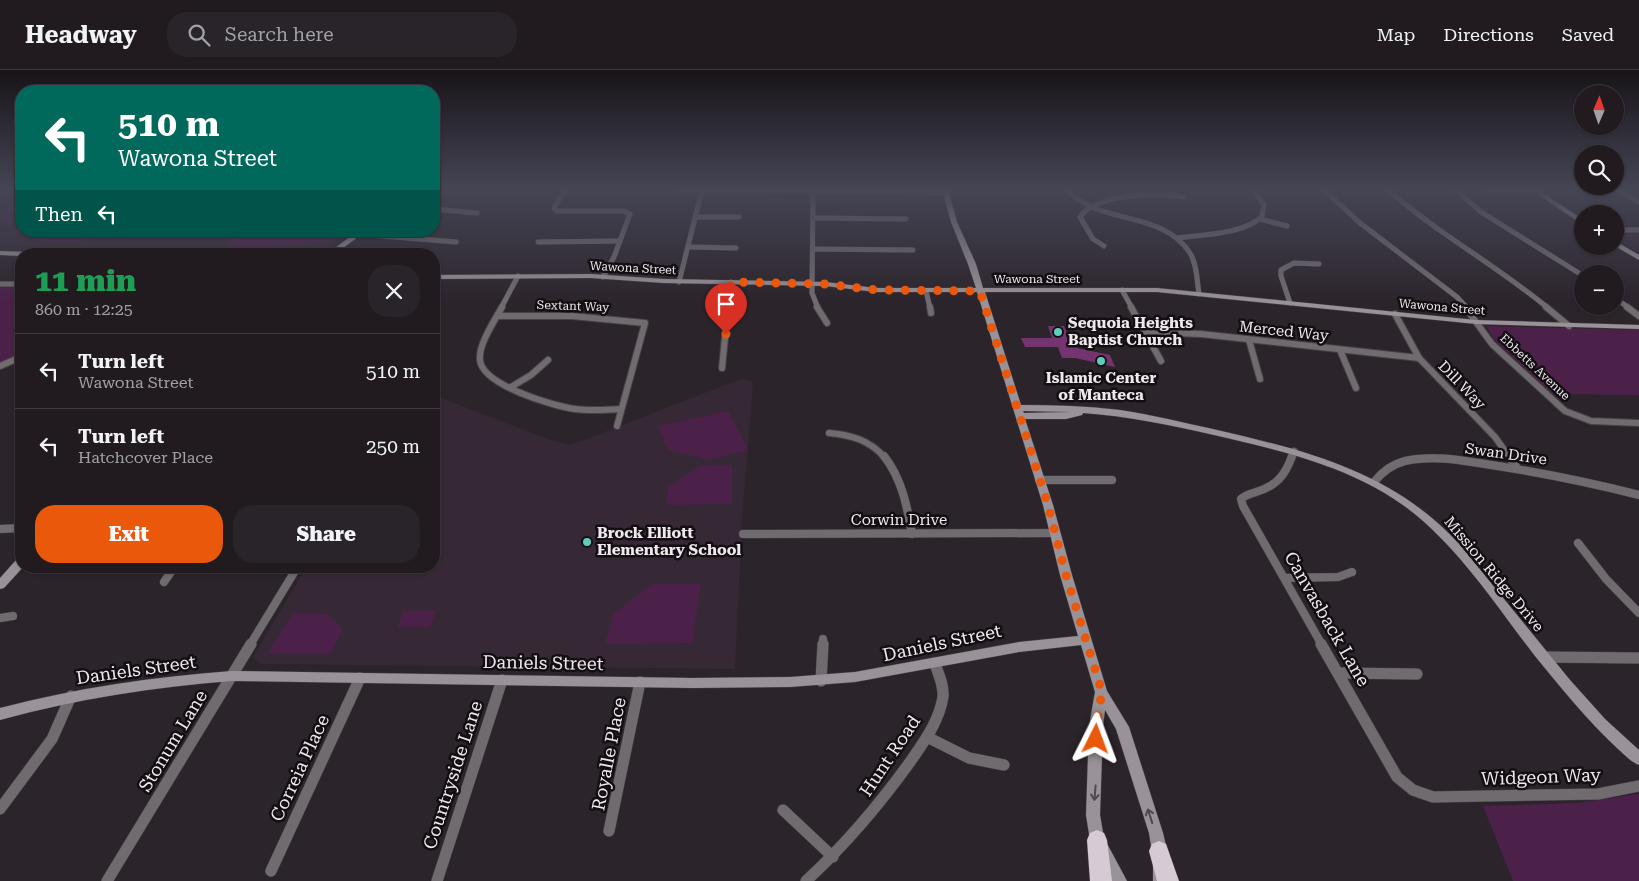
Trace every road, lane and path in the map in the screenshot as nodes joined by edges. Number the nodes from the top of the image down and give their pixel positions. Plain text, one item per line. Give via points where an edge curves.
1 (625, 227) edge
2 (694, 227) edge
3 (813, 227) edge
4 (956, 227) edge
5 (1086, 227) edge
6 (1154, 227) edge
7 (1243, 227) edge
8 (1365, 227) edge
9 (1435, 227) edge
10 (1504, 227) edge
11 (1624, 230) edge
12 (1639, 230) edge
13 (354, 237) edge
14 (403, 237) edge
15 (1177, 238) junction
16 (620, 241) junction
17 (456, 242) dead end
18 (538, 242) dead end
19 (1104, 246) dead end
20 (689, 247) junction
21 (339, 248) edge
22 (736, 248) dead end
23 (1624, 248) edge
24 (813, 249) junction
25 (913, 250) dead end
26 (0, 253) edge
27 (15, 253) edge
28 (1639, 258) edge
29 (1319, 264) dead end
30 (1574, 271) edge
31 (518, 276) junction
32 (440, 277) edge
33 (603, 277) junction
34 (679, 282) junction
35 (731, 282) junction
36 (0, 284) edge
37 (15, 284) edge
38 (811, 284) junction
39 (1122, 290) junction
40 (926, 291) junction
41 (980, 291) junction
42 (1199, 294) junction
43 (1290, 303) junction
44 (1624, 305) edge
45 (931, 313) dead end
46 (1395, 314) junction
47 (498, 316) junction
48 (1639, 316) edge
49 (1476, 322) junction
50 (827, 323) dead end
51 (1569, 326) junction
52 (1639, 327) edge
53 (1146, 332) junction
54 (1249, 340) junction
55 (1340, 350) junction
56 (1419, 358) junction
57 (15, 360) edge
58 (548, 360) dead end
59 (1161, 361) dead end
60 (0, 366) edge
61 (722, 368) dead end
62 (1260, 379) dead end
63 (511, 387) junction
64 (1356, 388) dead end
65 (621, 410) junction
66 (1019, 412) junction
67 (1639, 423) edge
68 (617, 426) dead end
69 (829, 434) dead end
70 (1294, 451) junction
71 (1517, 468) junction
72 (1039, 480) junction
73 (1112, 480) dead end
74 (1374, 482) junction
75 (1639, 495) edge
76 (15, 528) edge
77 (0, 529) edge
78 (1056, 533) junction
79 (743, 534) dead end
80 (912, 534) junction
81 (1578, 543) dead end
82 (15, 569) edge
83 (1352, 572) dead end
84 (170, 573) edge
85 (294, 573) edge
86 (1285, 578) junction
87 (164, 582) dead end
88 (0, 585) edge
89 (1639, 613) edge
90 (13, 616) dead end
91 (0, 618) edge
92 (823, 639) dead end
93 (1085, 640) junction
94 (1543, 657) junction
95 (1639, 658) edge
96 (934, 664) junction
97 (1339, 673) junction
98 (1417, 674) dead end
99 (232, 676) junction
100 (360, 678) junction
101 (502, 680) junction
102 (821, 680) junction
103 (640, 682) junction
104 (1102, 692) junction
105 (71, 696) junction
106 (0, 714) edge
107 (927, 737) junction
108 (1639, 759) edge
109 (1004, 765) dead end
110 (1639, 786) edge
111 (1443, 797) joint
112 (0, 809) edge
113 (783, 810) dead end
114 (609, 832) dead end
115 (1097, 840) junction
116 (1160, 851) junction
117 (833, 857) junction
118 (271, 871) dead end
119 (107, 881) edge
120 (437, 881) edge
121 (806, 881) edge
122 (1101, 881) edge
123 (1119, 881) edge
124 (1162, 881) edge
125 (1168, 881) edge

1 - 16 street
2 - 20 street
3 - 24 street
4 - 41 street
5 - 19 street via 1093,239
6 - 15 street
7 - 15 street
8 - 49 street, Ebbetts Avenue via 1457,297
9 - 51 street via 1515,281
10 - 30 street
11 - 12 street
13 - 21 street
14 - 17 street
15 - 42 street via 1190,254
16 - 18 street
16 - 33 street
20 - 22 street
20 - 34 street
23 - 28 street
24 - 25 street
24 - 38 street
26 - 27 street
29 - 43 street via 1298,262 1281,270
31 - 32 street, Wawona Street
31 - 33 street, Wawona Street
31 - 47 street
33 - 34 street, Wawona Street
34 - 35 street, Wawona Street
35 - 38 street, Wawona Street
35 - 61 street
36 - 37 street
38 - 40 street, Wawona Street
38 - 50 street via 816,306
39 - 41 street, Wawona Street
39 - 42 street, Wawona Street
39 - 53 street
40 - 41 street, Wawona Street
40 - 45 street
41 - 66 street
42 - 43 street, Wawona Street
43 - 46 street, Wawona Street
44 - 48 street
46 - 49 street, Wawona Street
46 - 56 street, Dill Way
47 - 63 street via 480,350 480,363 495,380
47 - 65 street, Sextant Way via 572,316 645,324
49 - 51 street, Wawona Street
49 - 67 street, Ebbetts Avenue via 1492,344 1565,411 1579,419
51 - 52 street, Wawona Street
53 - 54 street, Merced Way
53 - 59 street
54 - 55 street, Merced Way
54 - 62 street
55 - 56 street, Merced Way
55 - 64 street
56 - 71 street, Dill Way via 1495,437
57 - 60 street
58 - 63 street
63 - 65 street via 560,407
65 - 68 street
66 - 70 street, Mission Ridge Drive via 1066,416 1088,411 1118,413
66 - 72 street
69 - 80 street via 850,434 888,460 902,486
70 - 74 street, Mission Ridge Drive
70 - 86 street, Canvasback Lane via 1288,471 1277,485 1241,498
71 - 74 street, Swan Drive via 1423,459 1395,465
71 - 75 street, Swan Drive
72 - 73 street
72 - 78 street
74 - 94 street, Mission Ridge Drive via 1441,531
76 - 77 street
78 - 80 street, Corwin Drive
78 - 93 street
79 - 80 street, Corwin Drive
81 - 89 street via 1606,579
82 - 88 street
83 - 86 street via 1338,577
84 - 87 street
85 - 99 street, Stonum Lane
86 - 97 street, Canvasback Lane
90 - 91 street
92 - 102 street
93 - 96 street, Daniels Street via 1028,644
93 - 104 street
94 - 95 street
94 - 108 street, Mission Ridge Drive via 1576,697
96 - 102 street, Daniels Street via 864,677
96 - 107 street, Hunt Road via 941,678 943,695 940,710
97 - 98 street
97 - 111 street, Canvasback Lane via 1397,777 1418,794
99 - 100 street, Daniels Street
99 - 105 street, Daniels Street via 143,684
99 - 119 street, Stonum Lane
100 - 101 street, Daniels Street
100 - 118 street, Correia Place
101 - 103 street, Daniels Street
101 - 120 street, Countryside Lane
102 - 103 street, Daniels Street via 777,683
103 - 114 street, Royalle Place
104 -> 115 street via 1096,726 1093,815
116 -> 104 street via 1122,728
105 - 106 street, Daniels Street
105 - 112 street via 52,739
107 - 109 street via 969,758
107 - 117 street, Hunt Road via 870,815
110 - 111 street, Widgeon Way via 1598,794
113 - 117 street
115 - 122 highway
115 - 123 street
116 - 124 street
116 - 125 highway
117 - 121 street, Hunt Road

